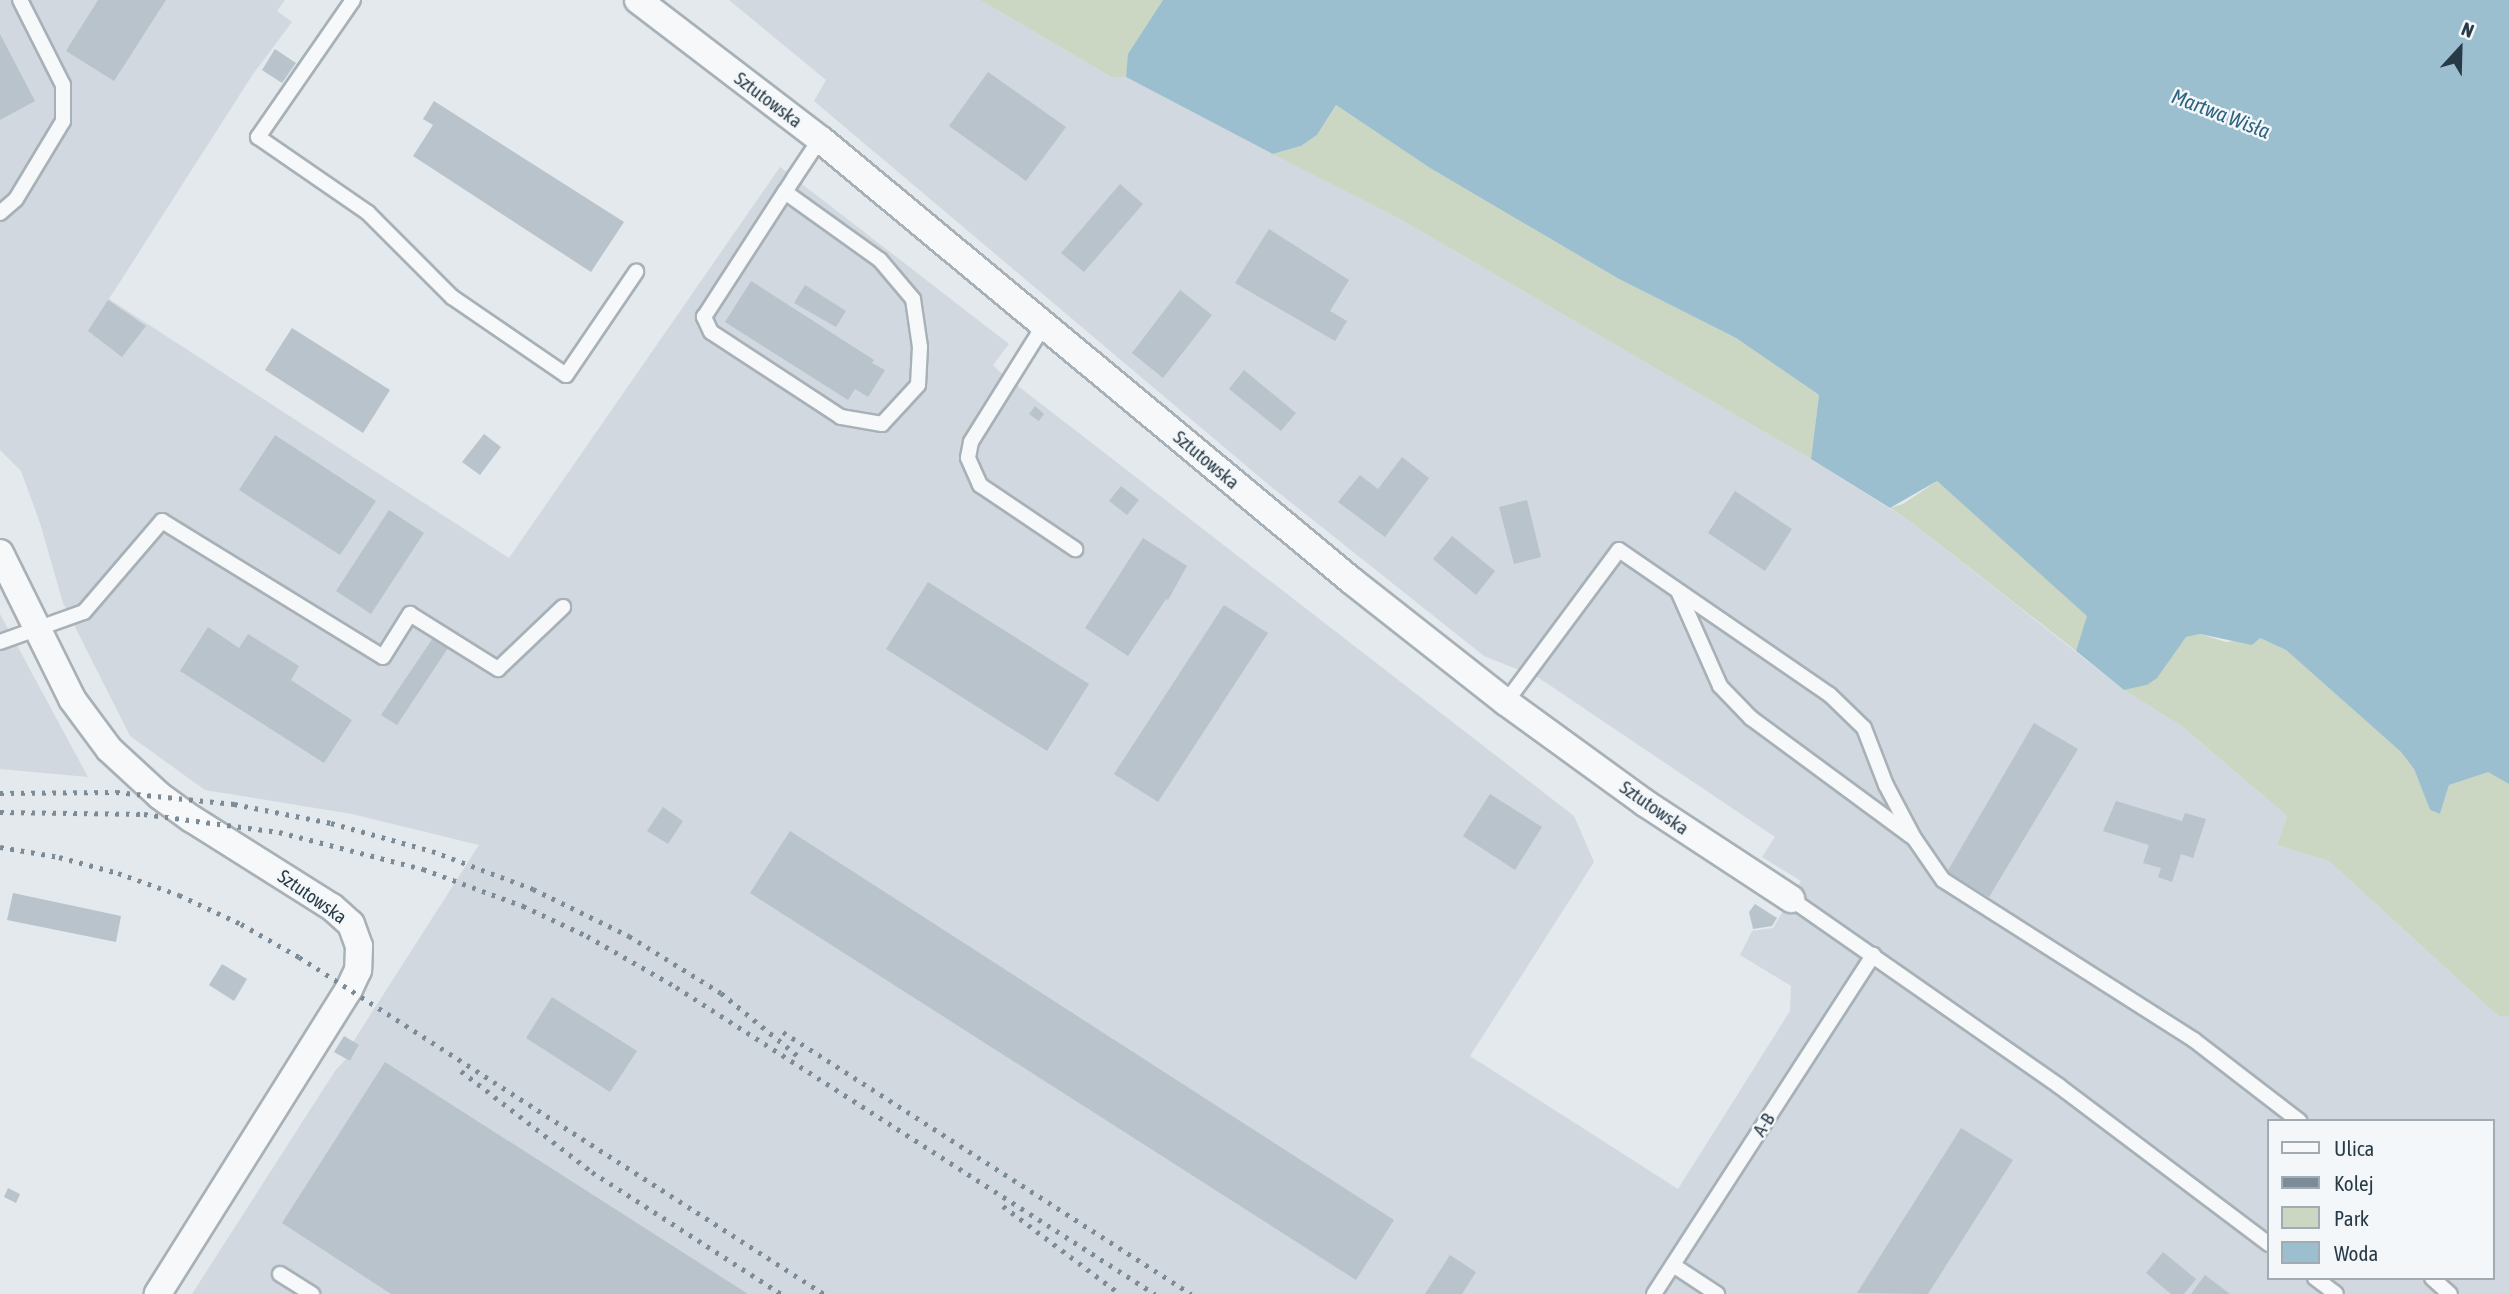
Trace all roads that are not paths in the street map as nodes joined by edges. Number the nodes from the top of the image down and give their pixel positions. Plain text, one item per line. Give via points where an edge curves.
1 (20, 0) edge
2 (353, 0) edge
3 (638, 0) edge
4 (820, 139) junction
5 (785, 192) junction
6 (0, 213) edge
7 (636, 272) dead end
8 (1044, 325) junction
9 (1075, 549) dead end
10 (0, 553) edge
11 (1678, 590) junction
12 (563, 607) dead end
13 (40, 629) junction
14 (0, 642) edge
15 (1506, 702) junction
16 (1914, 838) junction
17 (1791, 899) joint
18 (1873, 955) junction
19 (2296, 1119) edge
20 (2268, 1243) edge
21 (1673, 1265) junction
22 (280, 1274) dead end
23 (2318, 1280) edge
24 (2434, 1280) edge
25 (158, 1294) edge
26 (312, 1294) edge
27 (1654, 1294) edge
28 (1717, 1294) edge
29 (2336, 1294) edge
30 (2451, 1294) edge

1 - 6 lane via 63,85 63,121 16,199
2 - 7 lane via 258,137 368,213 452,297 566,374
3 - 4 street, Sztutowska
4 - 5 lane
4 - 8 street, Sztutowska
5 - 5 lane via 880,260 913,299 920,347 918,385 882,424 841,417 710,332 704,317
8 - 9 lane via 971,442 968,458 980,485
8 - 15 street, Sztutowska via 1352,581
10 - 13 street, Sztutowska
11 - 15 lane via 1619,550
11 - 16 lane via 1720,686 1751,718
11 - 16 lane via 1830,695 1864,728 1886,785
12 - 13 lane via 498,669 410,614 383,657 162,521 84,612
13 - 14 lane
13 - 25 street, Sztutowska via 72,699 109,749 192,819 332,907 351,924 359,946 358,970 349,989
15 - 17 street, Sztutowska via 1644,803
16 - 19 lane via 1943,880 2194,1040
17 - 18 lane
18 - 20 lane via 2059,1086
18 - 21 lane, A-B
21 - 27 lane, A-B
21 - 28 lane
22 - 26 lane
23 - 29 lane
24 - 30 lane

